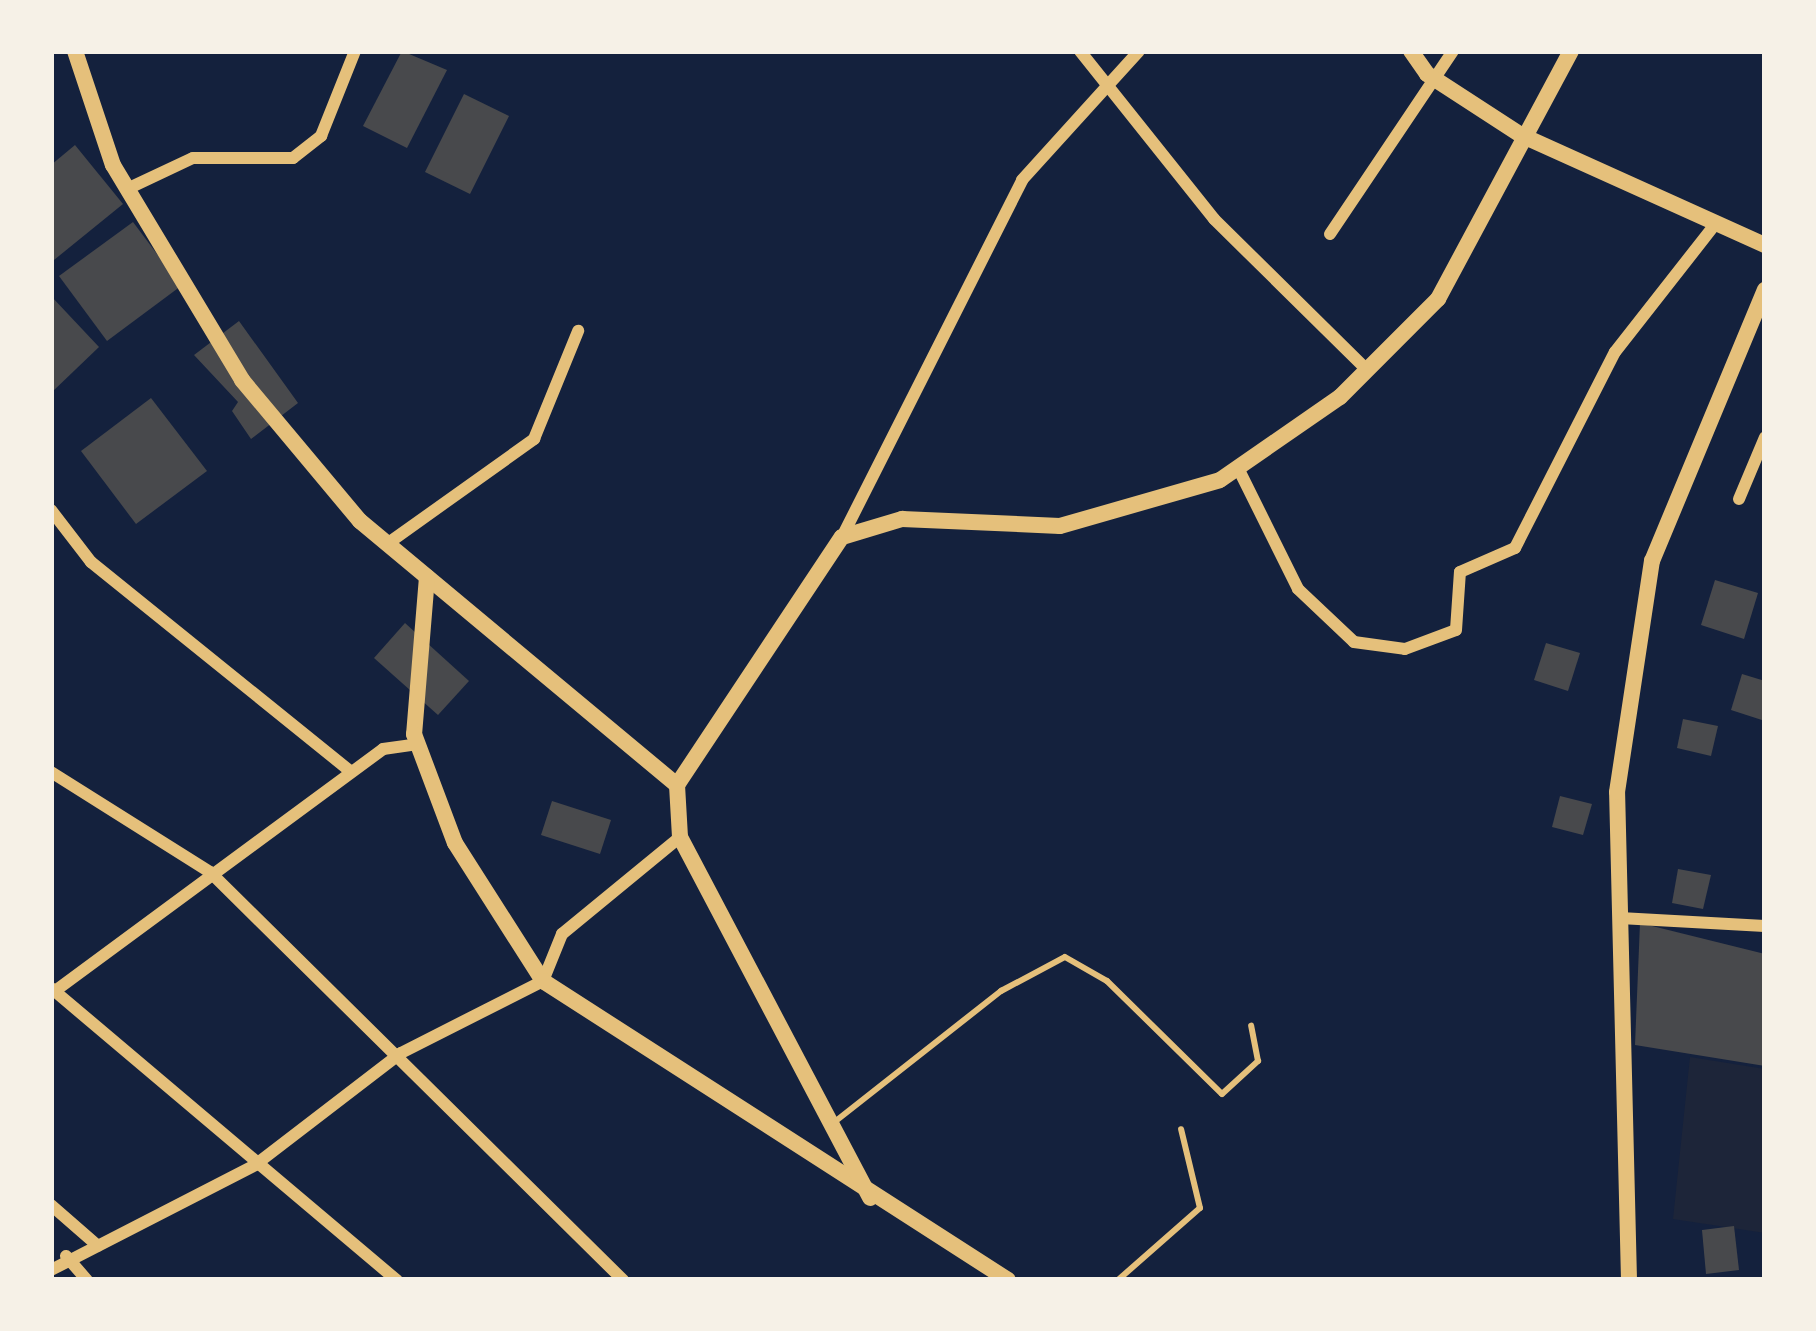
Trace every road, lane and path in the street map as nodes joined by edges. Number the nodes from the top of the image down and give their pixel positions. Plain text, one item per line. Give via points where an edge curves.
1 (76, 51) edge
2 (355, 51) edge
3 (1080, 51) edge
4 (1139, 51) edge
5 (1411, 51) edge
6 (1454, 51) edge
7 (1571, 51) edge
8 (1435, 80) junction
9 (1106, 84) junction
10 (1521, 135) junction
11 (127, 189) junction
12 (1713, 227) junction
13 (1330, 234) dead end
14 (1765, 245) edge
15 (1765, 290) edge
16 (578, 331) dead end
17 (1367, 370) junction
18 (1764, 442) edge
19 (1238, 467) junction
20 (1738, 500) dead end
21 (51, 510) edge
22 (842, 537) junction
23 (388, 544) junction
24 (427, 577) junction
25 (418, 744) junction
26 (51, 772) edge
27 (351, 772) junction
28 (677, 785) junction
29 (680, 837) junction
30 (210, 872) junction
31 (1620, 918) junction
32 (1765, 926) edge
33 (543, 981) junction
34 (53, 990) edge
35 (1251, 1026) dead end
36 (401, 1053) junction
37 (837, 1120) junction
38 (1181, 1129) dead end
39 (255, 1165) junction
40 (870, 1198) junction
41 (51, 1205) edge
42 (98, 1246) junction
43 (66, 1256) junction
44 (51, 1270) edge
45 (87, 1280) edge
46 (397, 1280) edge
47 (623, 1280) edge
48 (1008, 1280) edge
49 (1118, 1280) edge
50 (1629, 1280) edge

1 - 11 street
2 - 11 street via 321,136 292,158 193,158
3 - 9 street
4 - 9 street
5 - 8 street
6 - 8 street
7 - 10 street
8 - 10 street
8 - 13 street
9 - 17 street via 1214,219
9 - 22 street via 1022,179
10 - 12 street
10 - 17 street via 1438,299
11 - 23 street via 242,380
12 - 14 street
12 - 19 street via 1616,352 1516,548 1460,572 1456,630 1405,649 1354,642 1298,589
15 - 31 street via 1652,561 1617,792
16 - 23 street via 534,440
17 - 19 street
18 - 20 street
19 - 22 street via 1060,526 902,519
21 - 27 street via 91,562
22 - 28 street
23 - 24 street
24 - 25 street
24 - 28 street
25 - 27 street via 383,749
25 - 33 street via 455,843
26 - 30 street
27 - 30 street
28 - 29 street
29 - 33 street via 562,934
29 - 37 street
30 - 34 street
30 - 36 street
31 - 32 street
31 - 50 street
33 - 36 street
33 - 40 street via 604,1011
34 - 39 street
35 - 37 lane via 1258,1061 1222,1094 1107,981 1064,957 1001,991
36 - 39 street
36 - 47 street
37 - 40 street
38 - 49 lane via 1200,1208
39 - 42 street
39 - 46 street
40 - 48 street
41 - 42 street
42 - 43 street
43 - 44 street
43 - 45 street

